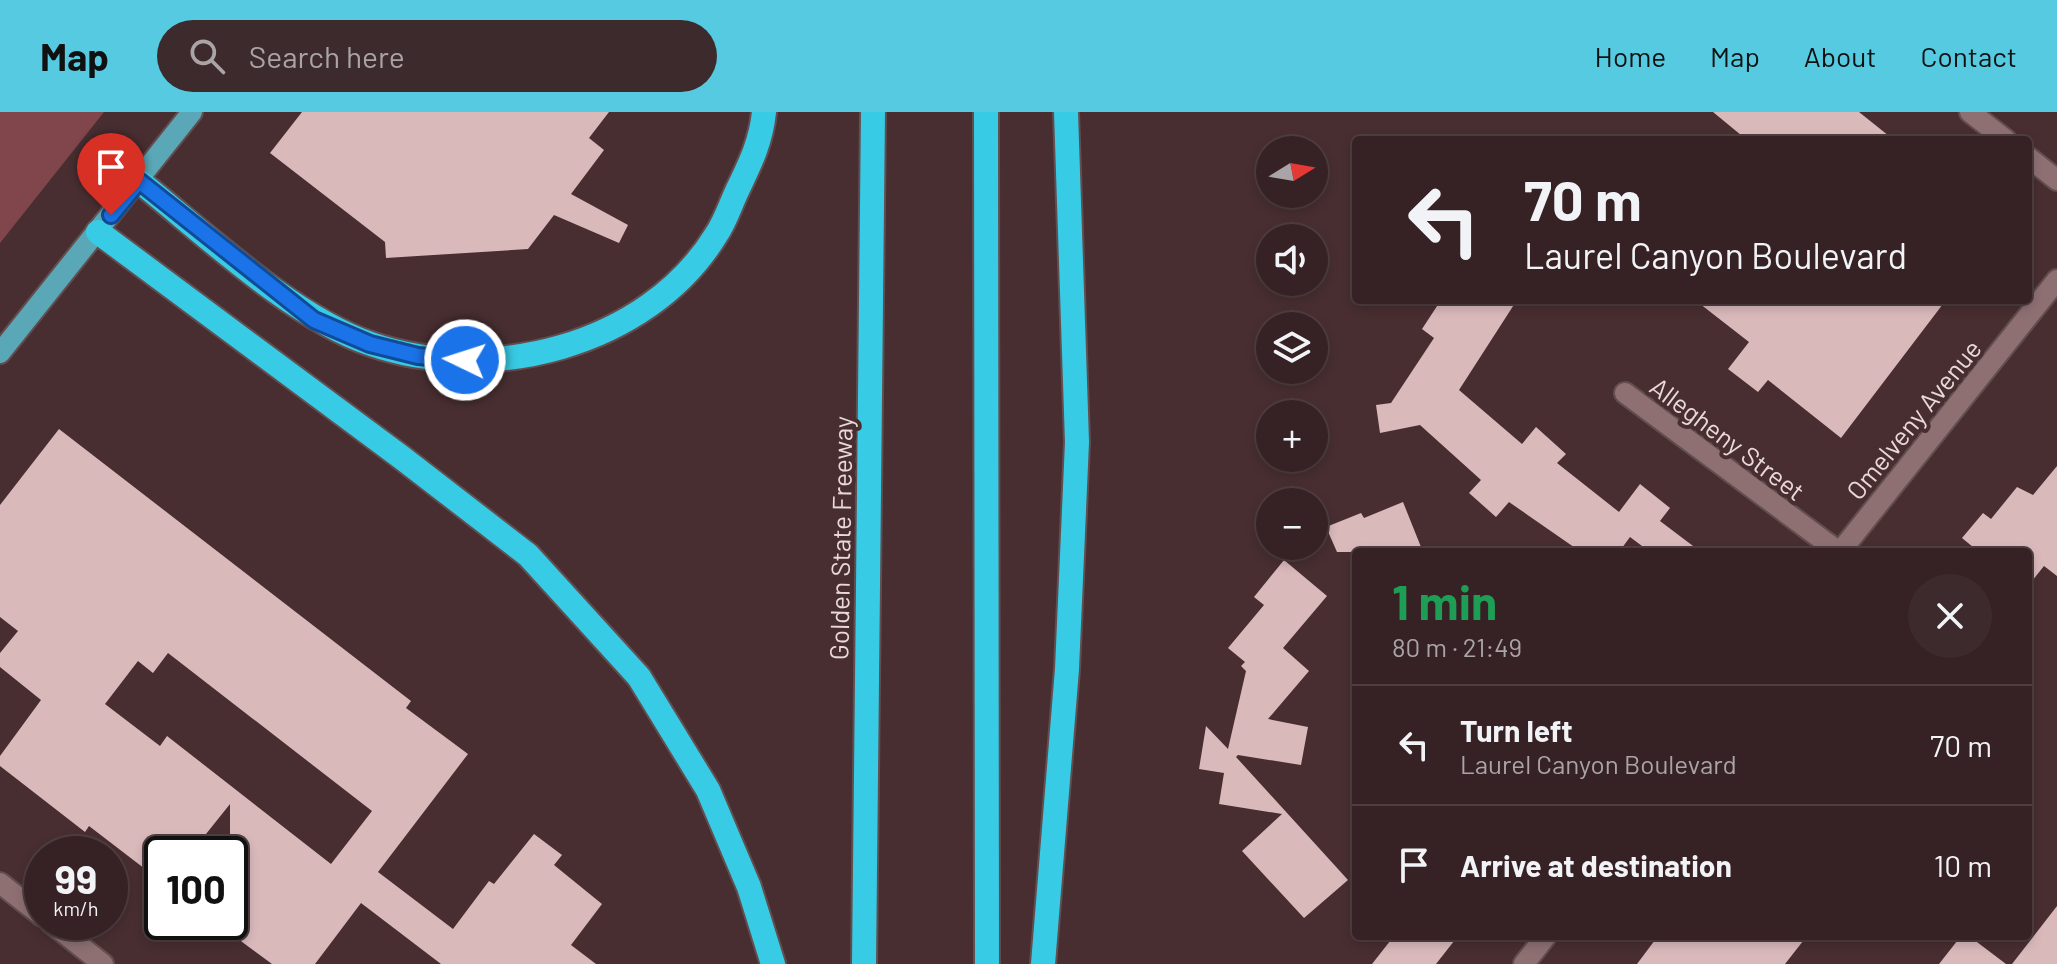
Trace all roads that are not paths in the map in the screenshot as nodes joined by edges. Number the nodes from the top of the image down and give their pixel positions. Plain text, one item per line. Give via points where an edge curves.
1 (192, 112) edge
2 (764, 112) edge
3 (873, 112) edge
4 (986, 112) edge
5 (1066, 112) edge
6 (1970, 112) edge
7 (2001, 136) edge
8 (2032, 160) edge
9 (2057, 180) edge
10 (139, 181) junction
11 (98, 232) junction
12 (2057, 280) edge
13 (0, 353) edge
14 (1625, 393) dead end
15 (1834, 548) edge
16 (1842, 548) edge
17 (0, 883) edge
18 (24, 902) edge
19 (73, 940) edge
20 (1543, 940) edge
21 (103, 964) edge
22 (773, 964) edge
23 (864, 964) edge
24 (987, 964) edge
25 (1043, 964) edge
26 (1524, 964) edge

1 - 10 main road
2 - 10 highway via 761,140 716,236 680,277 607,329 543,352 488,361 418,356 370,344 314,320
3 - 23 highway, Golden State Freeway
4 - 24 highway
5 - 25 highway via 1077,442 1067,669
6 - 7 street
8 - 9 street
10 - 11 main road
11 - 13 main road
11 - 22 highway via 528,555 639,677 708,790 749,887
12 - 16 street, Omelveny Avenue
14 - 15 street, Allegheny Street
17 - 18 street
19 - 21 street
20 - 26 street

